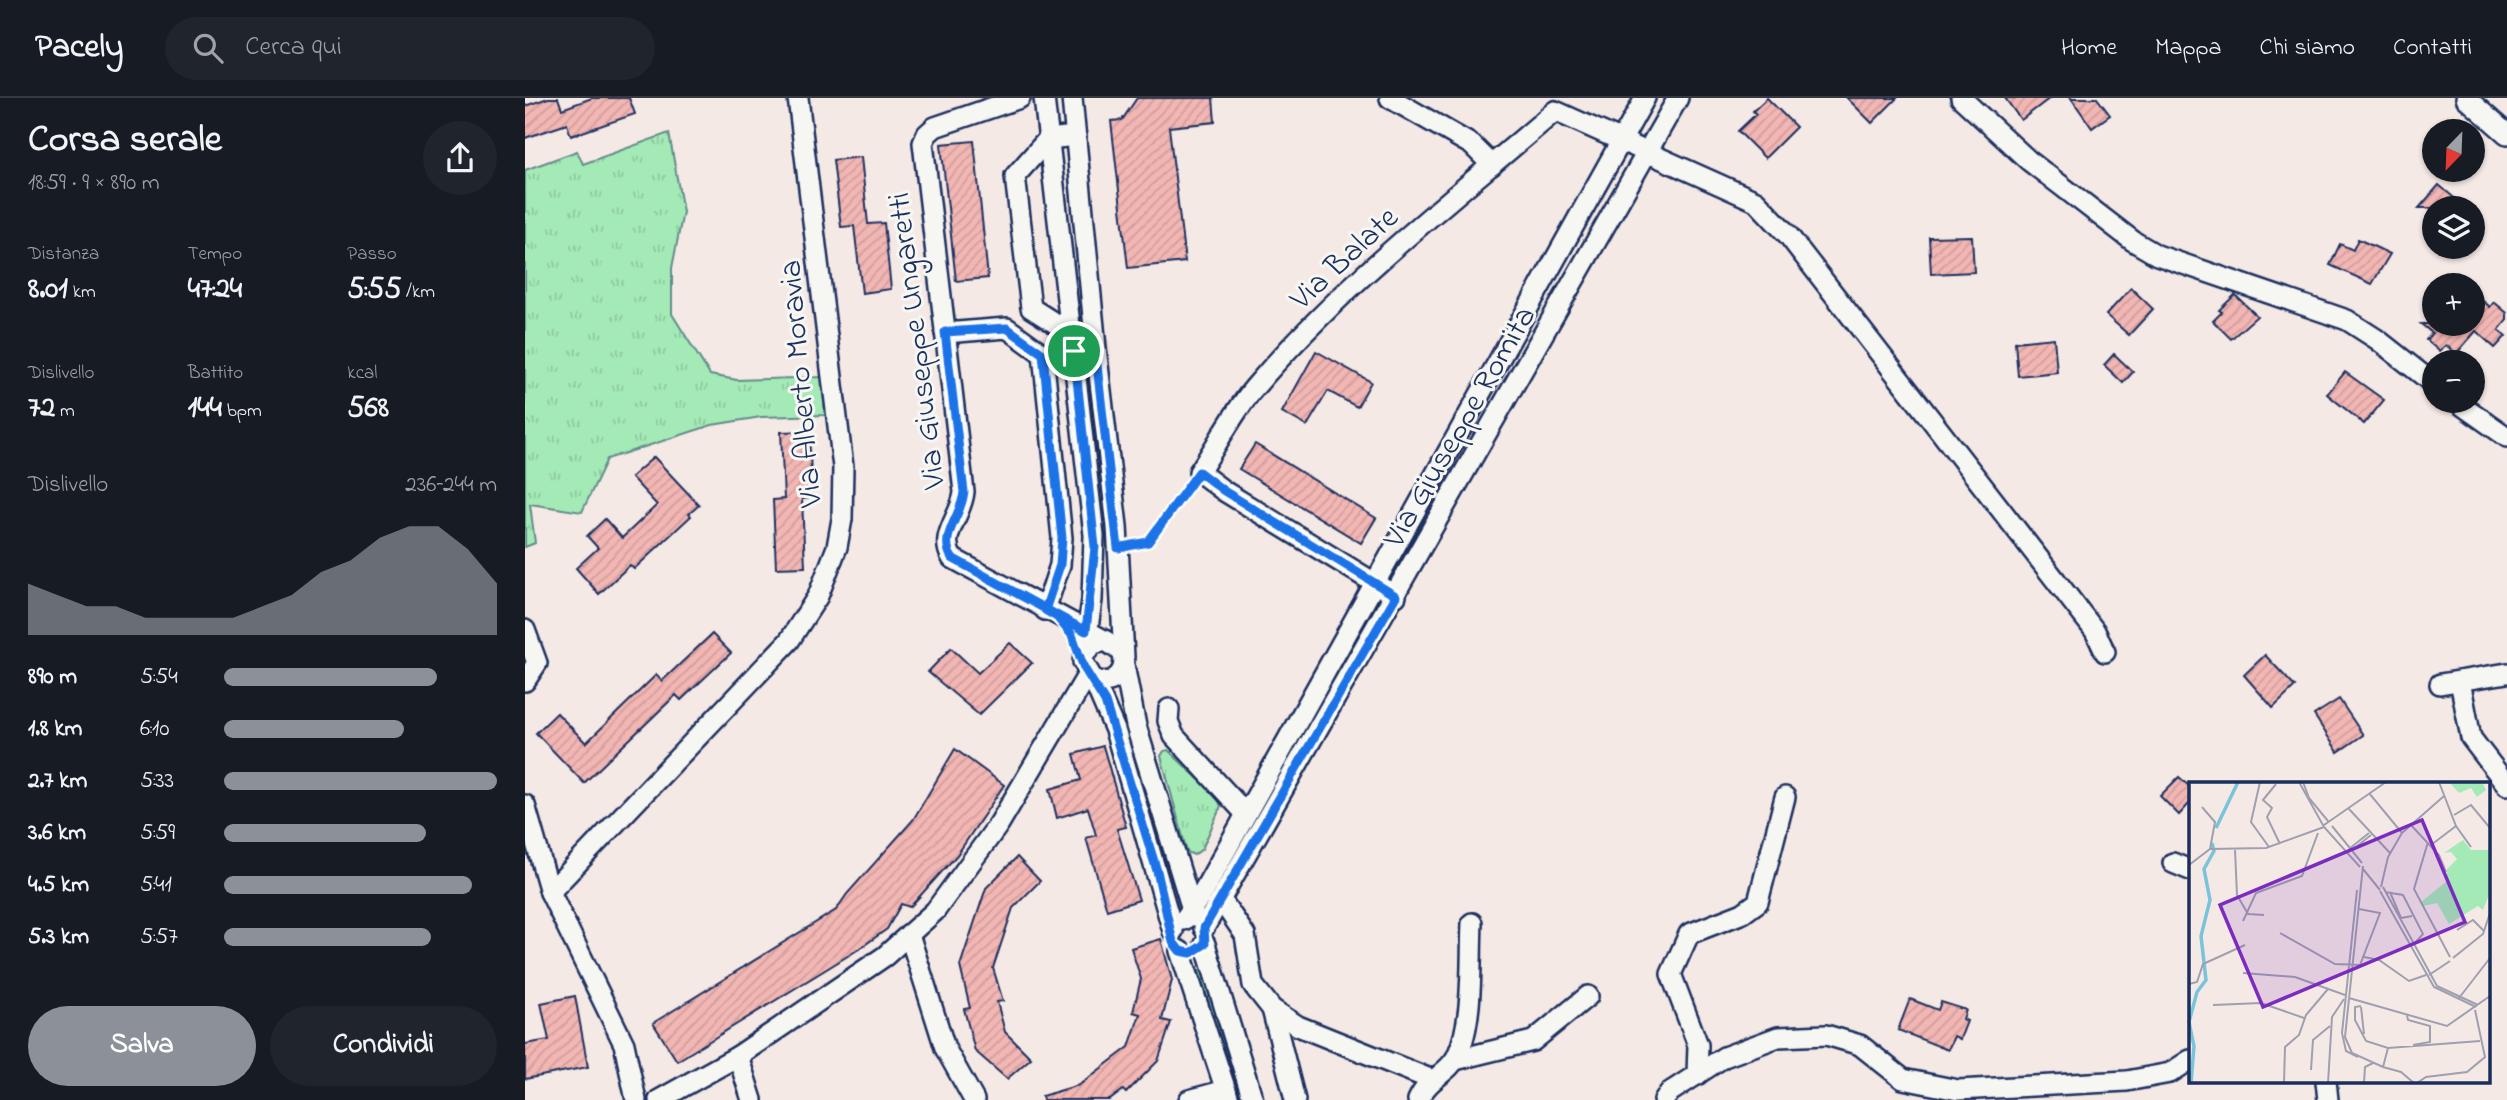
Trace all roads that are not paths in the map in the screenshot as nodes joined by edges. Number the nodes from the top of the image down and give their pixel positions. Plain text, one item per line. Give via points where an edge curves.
1 (798, 98) edge
2 (1020, 98) edge
3 (1044, 98) edge
4 (1072, 98) edge
5 (1390, 98) edge
6 (1645, 98) edge
7 (1678, 98) edge
8 (1961, 98) edge
9 (2466, 98) edge
10 (1562, 105) edge
11 (2507, 134) edge
12 (1076, 136) junction
13 (1048, 139) junction
14 (1622, 140) junction
15 (1648, 152) junction
16 (1492, 165) junction
17 (945, 332) junction
18 (1073, 342) junction
19 (1095, 348) junction
20 (2422, 375) edge
21 (1100, 382) junction
22 (1078, 385) junction
23 (2473, 413) edge
24 (2507, 437) edge
25 (1425, 495) junction
26 (1446, 508) junction
27 (1375, 582) junction
28 (1396, 596) junction
29 (1051, 614) junction
30 (525, 630) edge
31 (1086, 631) junction
32 (1106, 641) junction
33 (2105, 652) dead end
34 (1124, 662) junction
35 (1087, 667) junction
36 (2507, 673) edge
37 (525, 681) edge
38 (2460, 681) junction
39 (2440, 684) dead end
40 (1169, 709) dead end
41 (1269, 772) junction
42 (1287, 783) junction
43 (2507, 785) edge
44 (1785, 797) dead end
45 (525, 805) edge
46 (1246, 814) junction
47 (1229, 844) junction
48 (532, 863) edge
49 (1177, 864) junction
50 (550, 892) junction
51 (1222, 901) junction
52 (1472, 923) dead end
53 (1192, 925) junction
54 (909, 934) junction
55 (1588, 996) dead end
56 (1272, 1009) junction
57 (738, 1056) junction
58 (1455, 1060) junction
59 (2189, 1061) edge
60 (1697, 1074) junction
61 (1430, 1079) junction
62 (2326, 1082) edge
63 (1227, 1095) edge
64 (636, 1100) edge
65 (659, 1100) edge
66 (752, 1100) edge
67 (974, 1100) edge
68 (1189, 1100) edge
69 (1253, 1100) edge
70 (1295, 1100) edge
71 (1418, 1100) edge
72 (1664, 1100) edge
73 (2328, 1100) edge

1 - 50 street, Via Alberto Moravia via 843,467 837,547 818,596 772,663
2 - 17 street, Via Giuseppe Ungaretti via 935,127 923,143
3 - 13 street
4 - 12 street
5 - 16 street via 1472,145
6 - 14 street, Via Giuseppe Romita
7 - 15 street, Via Giuseppe Romita
8 - 20 street via 2028,160 2133,241 2157,255 2347,320
9 - 11 street
10 - 14 street, Via Balate
10 - 16 street, Via Balate
12 - 13 street
12 - 19 street
13 - 18 street
13 - 18 street via 1015,176 1016,190 1031,308
14 - 15 street, Via Balate
14 - 25 street, Via Giuseppe Romita
15 - 26 street, Via Giuseppe Romita
15 - 33 street, Via Balate via 1756,201 1788,235 2095,631
16 - 27 street, Via Balate via 1316,321 1252,390 1199,472
17 - 29 street, Via Giuseppe Ungaretti via 964,492 949,531 947,551
17 - 29 street via 1007,328 1043,354 1062,538
18 - 19 street
18 - 22 street
19 - 21 street
21 - 22 street
21 - 34 street via 1118,548
22 - 31 street via 1095,547
23 - 24 street
25 - 26 street
25 - 27 street, Via Giuseppe Romita
26 - 28 street, Via Giuseppe Romita
27 - 28 street
27 - 41 street, Via Giuseppe Romita
28 - 42 street, Via Giuseppe Romita
29 - 31 street
29 - 35 street via 1072,635
30 - 37 street via 537,663
31 - 32 street
31 - 35 street
32 - 34 street via 1118,646
32 - 35 street via 1093,644
34 - 35 street via 1112,681
34 - 49 street via 1136,726
35 - 53 street
35 - 54 street via 999,824 935,911
36 - 38 street
38 - 39 street
38 - 43 street via 2471,738
40 - 46 street via 1174,736
41 - 42 street
41 - 46 street, Via Giuseppe Romita
42 - 51 street, Via Giuseppe Romita
44 - 60 street via 1758,902 1744,913 1689,934 1671,974 1697,1045
45 - 48 street
46 - 47 street, Via Giuseppe Romita
47 - 49 street via 1198,881 1191,882
47 - 53 street, Via Giuseppe Romita
48 - 50 street
49 - 53 street
50 - 64 street via 624,1044
51 - 53 street, Via Giuseppe Romita
51 - 56 street via 1244,935 1253,985
52 - 58 street via 1465,1037
53 - 63 street via 1191,953 1180,951
53 - 69 street
54 - 57 street
54 - 67 street via 946,1048
55 - 58 street via 1533,1041
56 - 61 street via 1298,1026
56 - 70 street
57 - 65 street
57 - 66 street
58 - 61 street
59 - 60 street via 2169,1073 2126,1081 1958,1090 1903,1079 1860,1045 1826,1035 1778,1037 1724,1057
60 - 72 street
61 - 71 street
62 - 73 street
63 - 68 street

